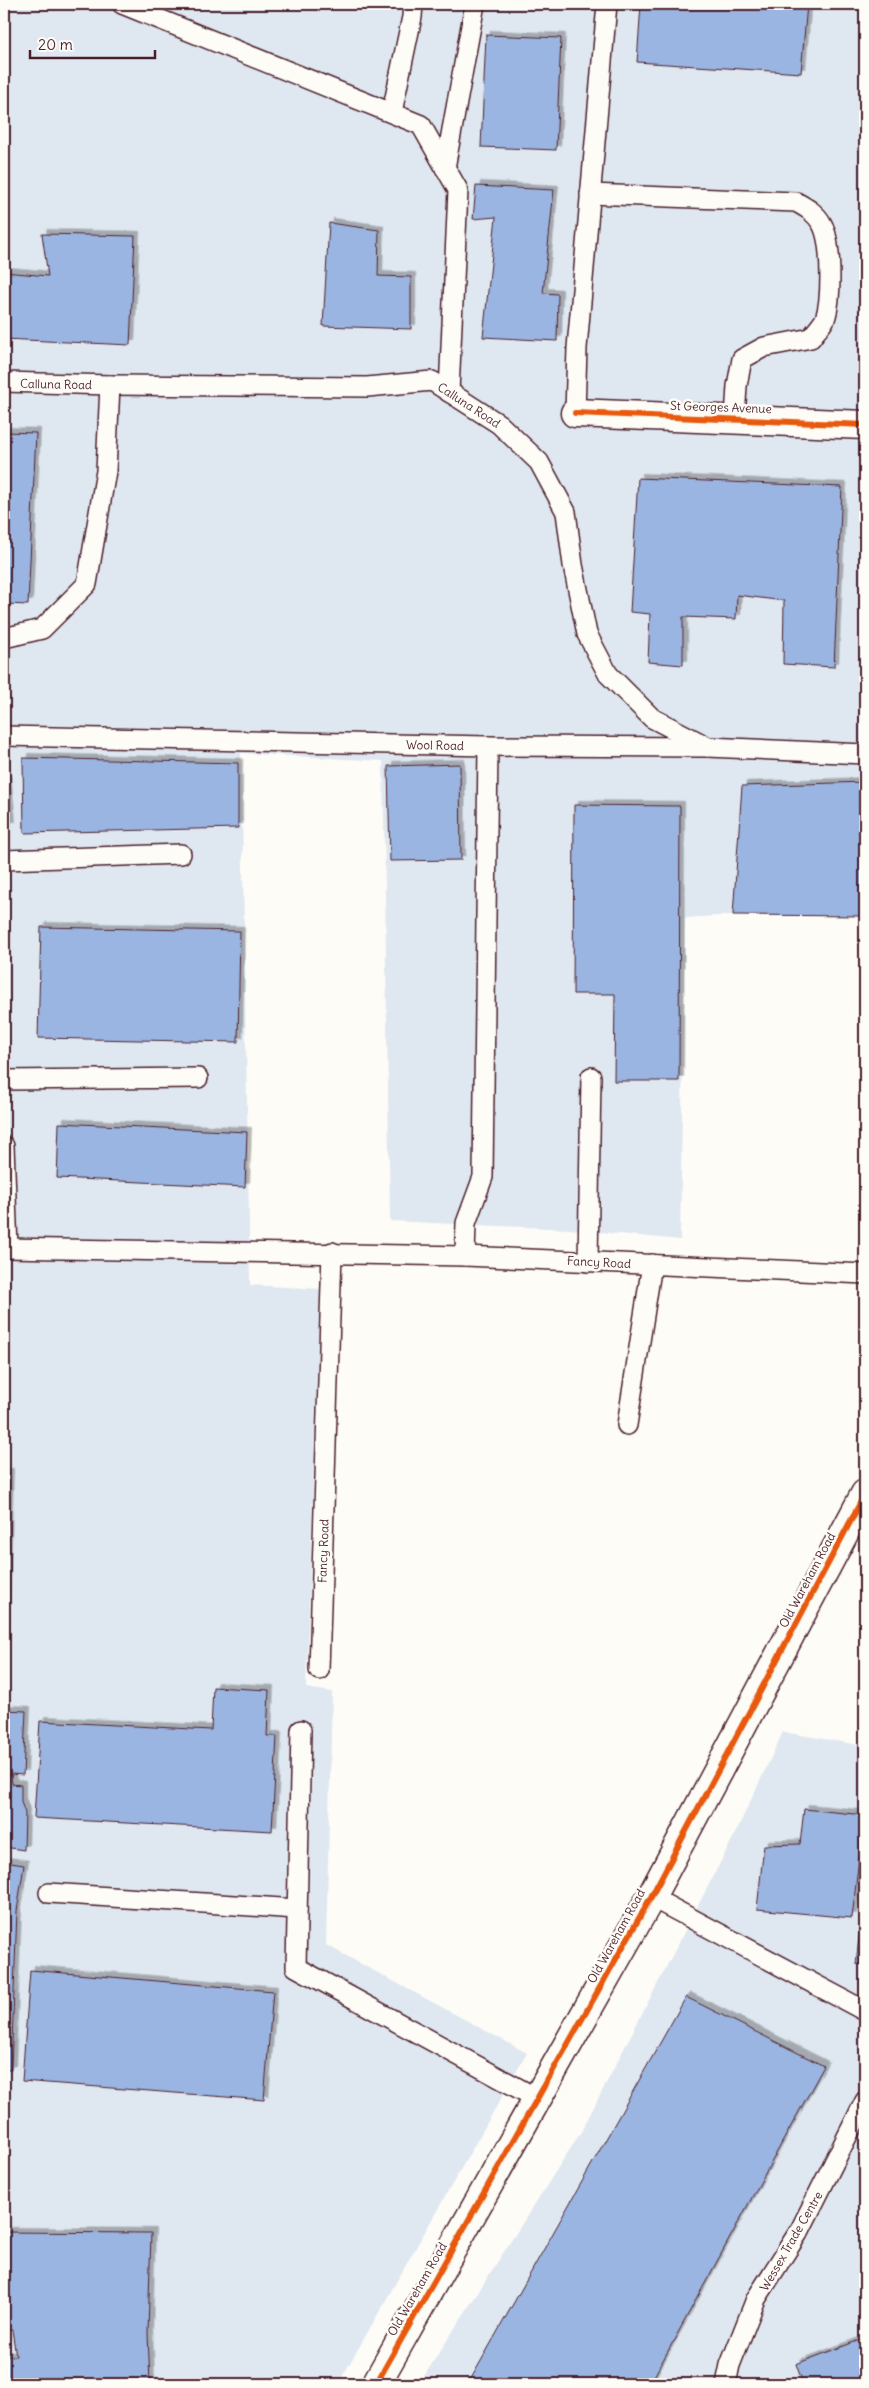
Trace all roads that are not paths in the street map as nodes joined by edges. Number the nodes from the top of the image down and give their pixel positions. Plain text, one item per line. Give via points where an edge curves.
1 (122, 4) edge
2 (413, 4) edge
3 (475, 4) edge
4 (607, 4) edge
5 (392, 112) junction
6 (445, 168) junction
7 (590, 194) junction
8 (4, 382) edge
9 (110, 385) junction
10 (449, 392) junction
11 (575, 413) joint
12 (735, 418) junction
13 (865, 425) edge
14 (4, 638) edge
15 (4, 736) edge
16 (488, 746) junction
17 (708, 747) junction
18 (865, 754) edge
19 (181, 854) dead end
20 (4, 860) edge
21 (591, 1077) dead end
22 (198, 1078) dead end
23 (4, 1080) edge
24 (4, 1146) edge
25 (6, 1248) edge
26 (332, 1252) junction
27 (465, 1256) junction
28 (588, 1262) junction
29 (652, 1264) junction
30 (865, 1274) edge
31 (628, 1425) dead end
32 (865, 1494) edge
33 (319, 1670) dead end
34 (301, 1730) dead end
35 (49, 1893) dead end
36 (650, 1897) junction
37 (297, 1909) junction
38 (865, 2010) edge
39 (538, 2099) junction
40 (865, 2101) edge
41 (376, 2384) edge
42 (726, 2384) edge

1 - 5 lane
2 - 5 lane
3 - 6 lane
4 - 7 lane
5 - 6 lane via 421,125
6 - 10 lane via 458,190
7 - 11 lane
7 - 12 lane via 796,202 812,210 822,222 828,236 830,279 825,319 811,338 764,347 742,359
8 - 9 lane, Calluna Road
9 - 10 lane, Calluna Road via 366,387 432,381
9 - 14 lane via 106,471 87,584 42,629
10 - 17 lane, Calluna Road via 499,424 539,462 566,512 587,634 608,674 652,718
11 - 12 street, St Georges Avenue
12 - 13 street, St Georges Avenue
15 - 16 lane, Wool Road
16 - 17 lane, Wool Road
16 - 27 lane via 484,1177 466,1223
17 - 18 lane, Wool Road
19 - 20 lane
21 - 28 lane
22 - 23 lane
24 - 25 lane
25 - 26 lane, Fancy Road
26 - 27 lane, Fancy Road
26 - 33 lane, Fancy Road
27 - 28 lane, Fancy Road
28 - 29 lane, Fancy Road
29 - 30 lane, Fancy Road
29 - 31 lane
32 - 36 street, Old Wareham Road
34 - 37 lane
35 - 37 lane
36 - 38 lane
36 - 39 street, Old Wareham Road
37 - 39 lane via 296,1967
39 - 41 street, Old Wareham Road
40 - 42 lane, Wessex Trade Centre via 800,2230 756,2299 730,2365

